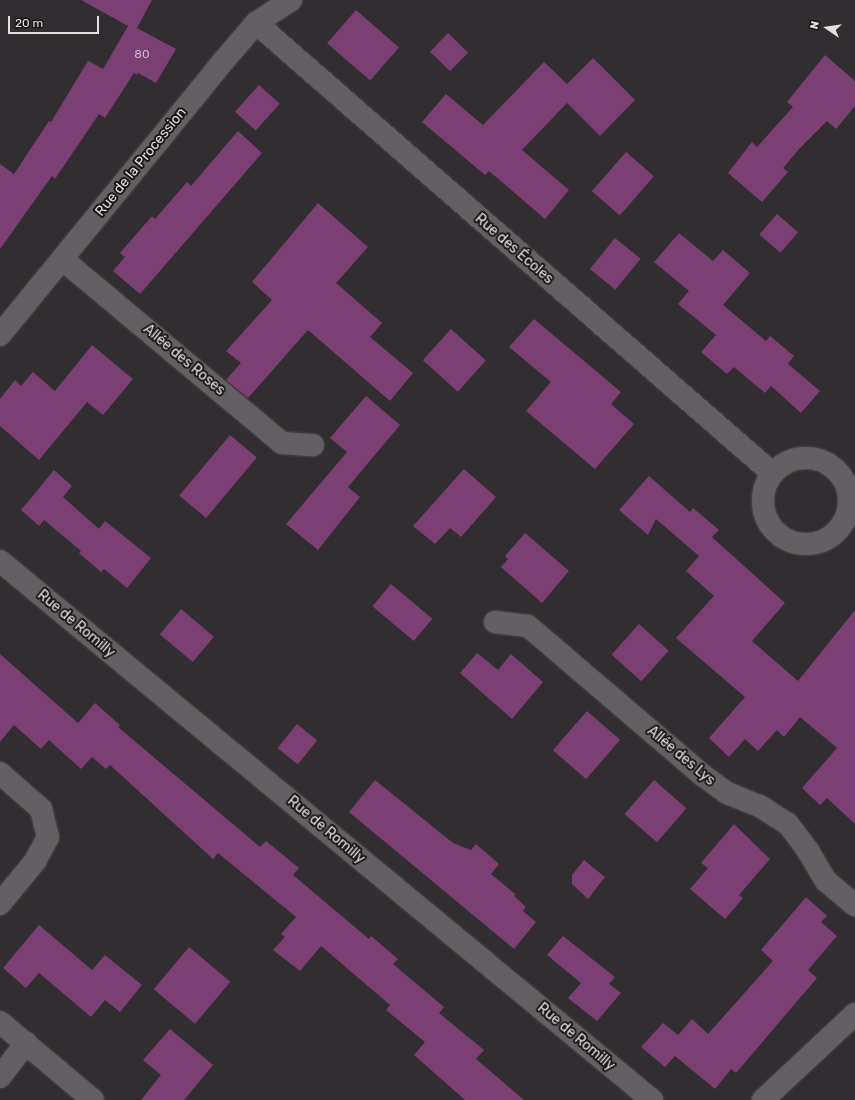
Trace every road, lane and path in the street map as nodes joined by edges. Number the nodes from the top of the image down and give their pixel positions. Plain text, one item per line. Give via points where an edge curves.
1 (291, 0) edge
2 (256, 23) junction
3 (62, 259) junction
4 (0, 335) edge
5 (313, 445) dead end
6 (772, 473) dead end
7 (0, 561) edge
8 (495, 622) dead end
9 (0, 773) edge
10 (0, 904) edge
11 (855, 905) edge
12 (855, 1014) edge
13 (0, 1022) edge
14 (26, 1043) junction
15 (0, 1077) edge
16 (93, 1100) edge
17 (652, 1100) edge
18 (763, 1100) edge

1 - 2 street, Rue de la Procession
2 - 3 street, Rue de la Procession
2 - 6 street, Rue des Écoles
3 - 4 street, Rue de la Procession
3 - 5 street, Allée des Roses via 282,442
7 - 17 street, Rue de Romilly
8 - 11 street, Allée des Lys via 528,626 701,774 727,793 760,806 788,824 826,881
9 - 10 street via 41,810 48,837 36,860
12 - 18 street
13 - 14 street
14 - 15 street
14 - 16 street

